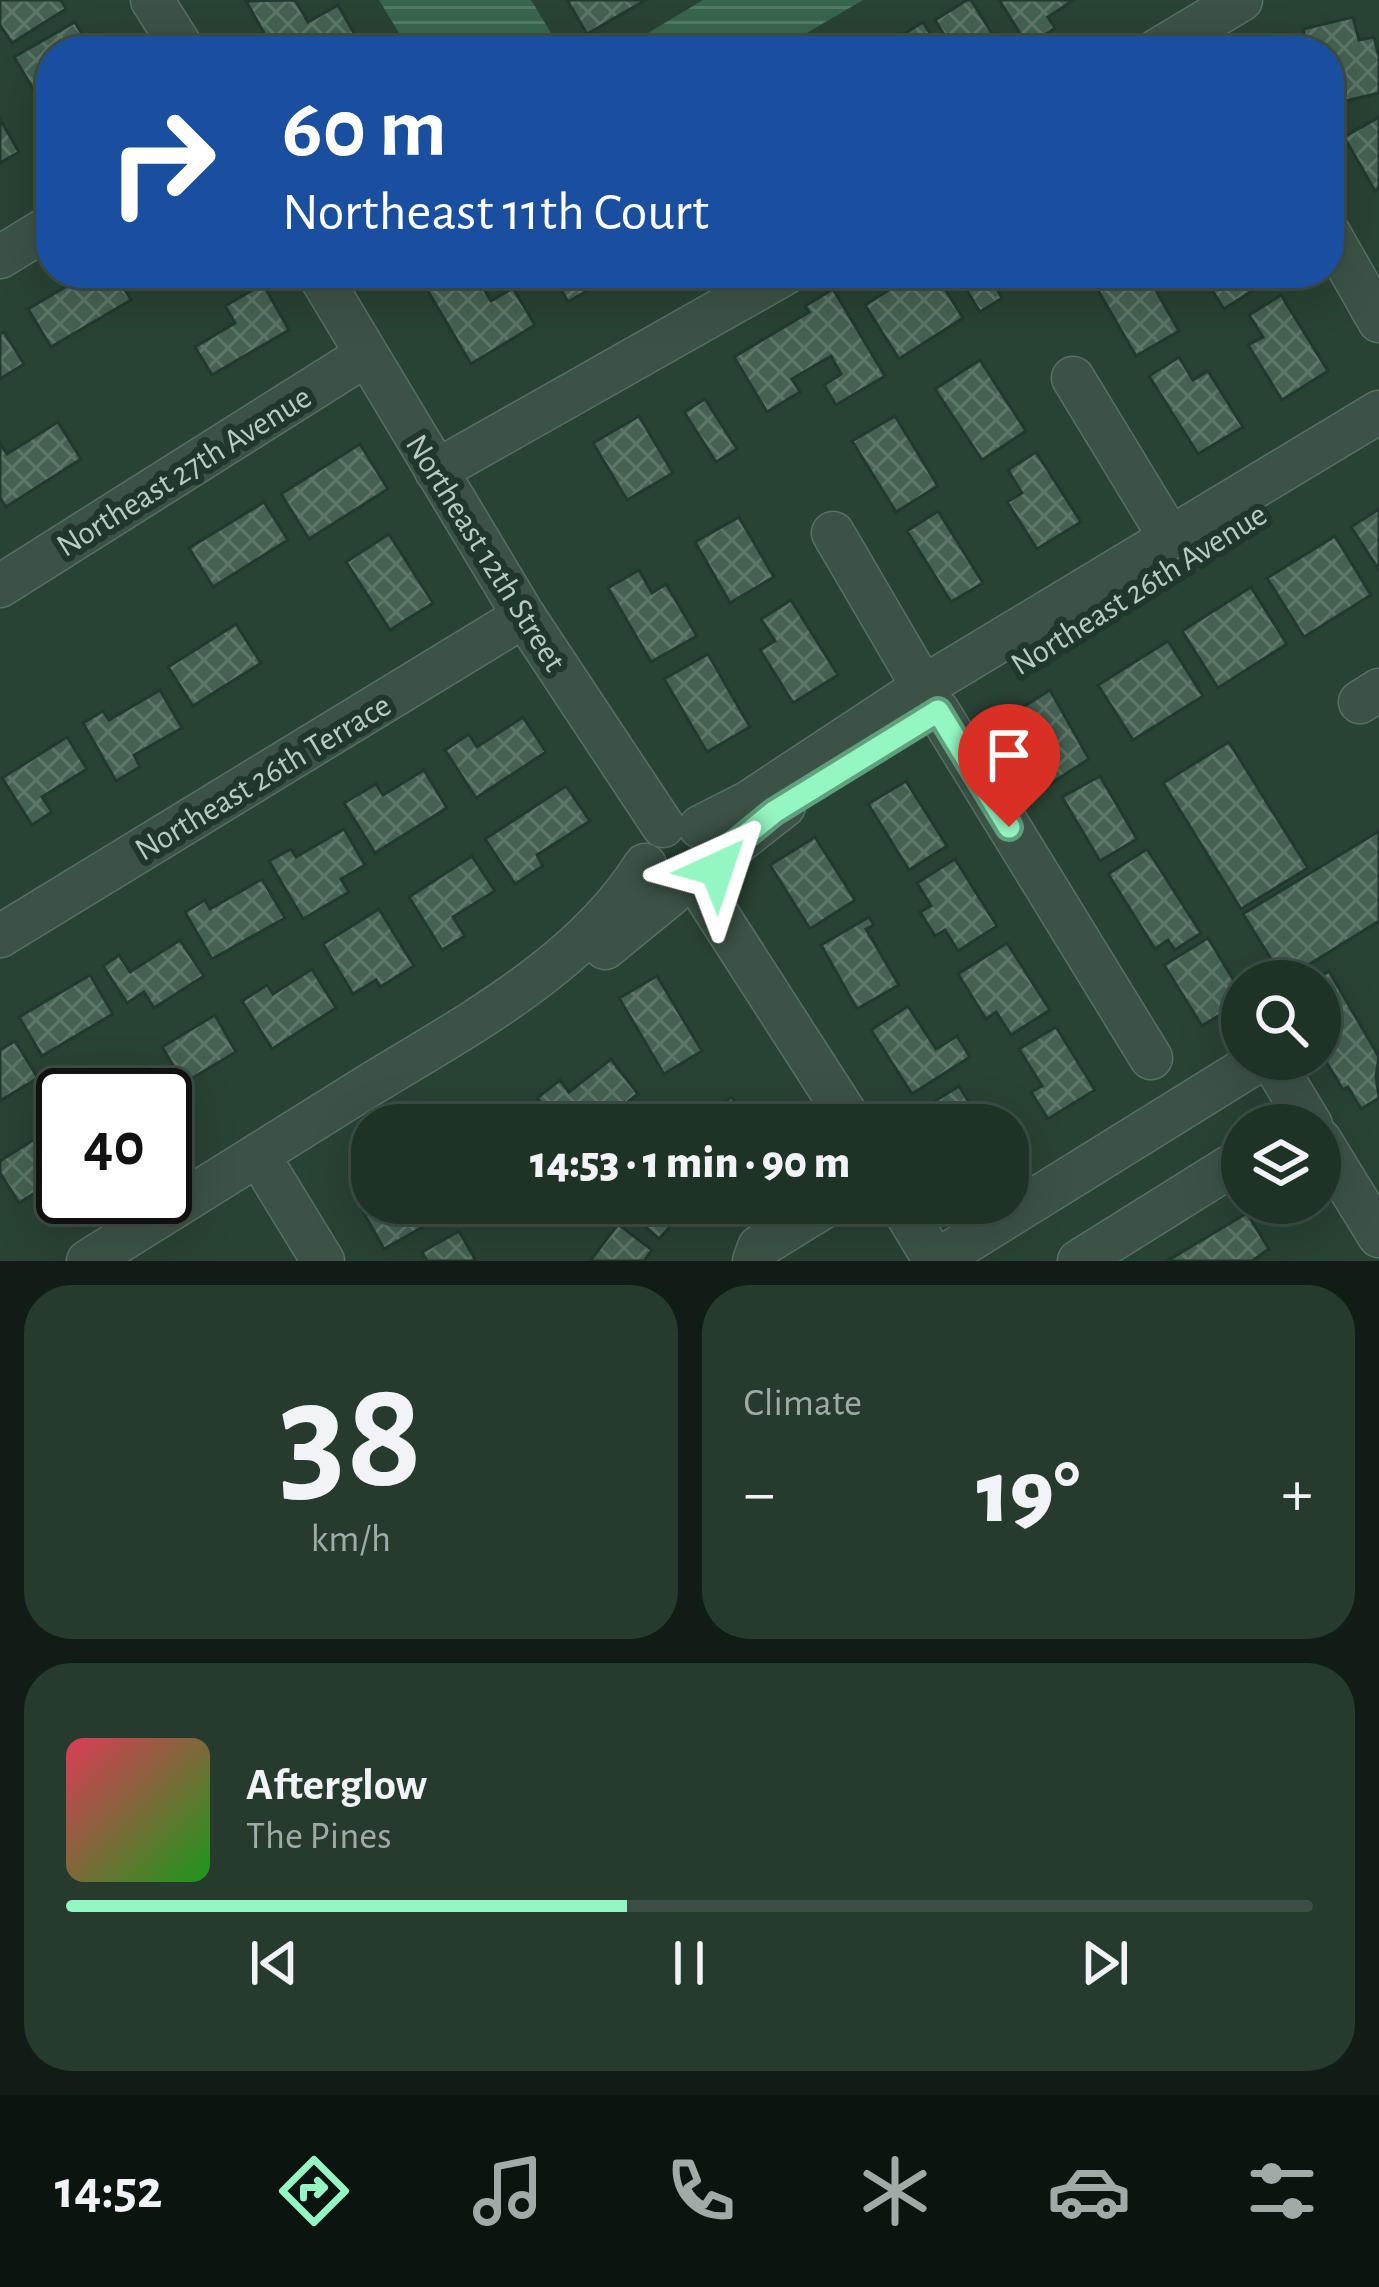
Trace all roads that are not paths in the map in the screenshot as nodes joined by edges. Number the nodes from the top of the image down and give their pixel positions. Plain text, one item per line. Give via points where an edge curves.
1 (152, 0) edge
2 (1240, 0) edge
3 (175, 36) edge
4 (1206, 36) edge
5 (36, 235) edge
6 (0, 257) edge
7 (1344, 259) edge
8 (327, 288) edge
9 (759, 288) edge
10 (1379, 321) edge
11 (367, 355) junction
12 (1073, 378) dead end
13 (1379, 412) edge
14 (1379, 439) edge
15 (436, 471) junction
16 (833, 533) dead end
17 (1169, 536) junction
18 (0, 586) edge
19 (524, 616) junction
20 (931, 699) junction
21 (684, 860) junction
22 (0, 936) edge
23 (1151, 1058) dead end
24 (1227, 1080) edge
25 (840, 1104) edge
26 (1221, 1172) edge
27 (272, 1176) junction
28 (1341, 1177) edge
29 (796, 1224) edge
30 (913, 1224) edge
31 (1379, 1236) edge
32 (88, 1261) edge
33 (136, 1261) edge
34 (323, 1261) edge
35 (754, 1261) edge
36 (935, 1261) edge
37 (1079, 1261) edge

1 - 3 street
2 - 4 street
5 - 6 street
7 - 10 street
8 - 11 street, Northeast 12th Street
9 - 15 street
11 - 15 street, Northeast 12th Street
11 - 18 street, Northeast 27th Avenue
12 - 17 street, Northeast 26th Avenue
13 - 17 street, Northeast 26th Avenue
14 - 20 street, Northeast 26th Avenue
15 - 19 street, Northeast 12th Street
16 - 20 street
17 - 20 street, Northeast 26th Avenue
19 - 21 street, Northeast 12th Street
19 - 22 street, Northeast 26th Terrace
20 - 21 street, Northeast 26th Avenue via 774,812
20 - 23 street
21 - 25 street, Northeast 12th Street
21 - 27 street via 638,918 556,992
21 - 32 street, Northeast 26th Avenue via 466,1025
24 - 36 street
26 - 37 street
27 - 33 street
27 - 34 street
28 - 31 street
29 - 35 street via 759,1247
30 - 36 street

